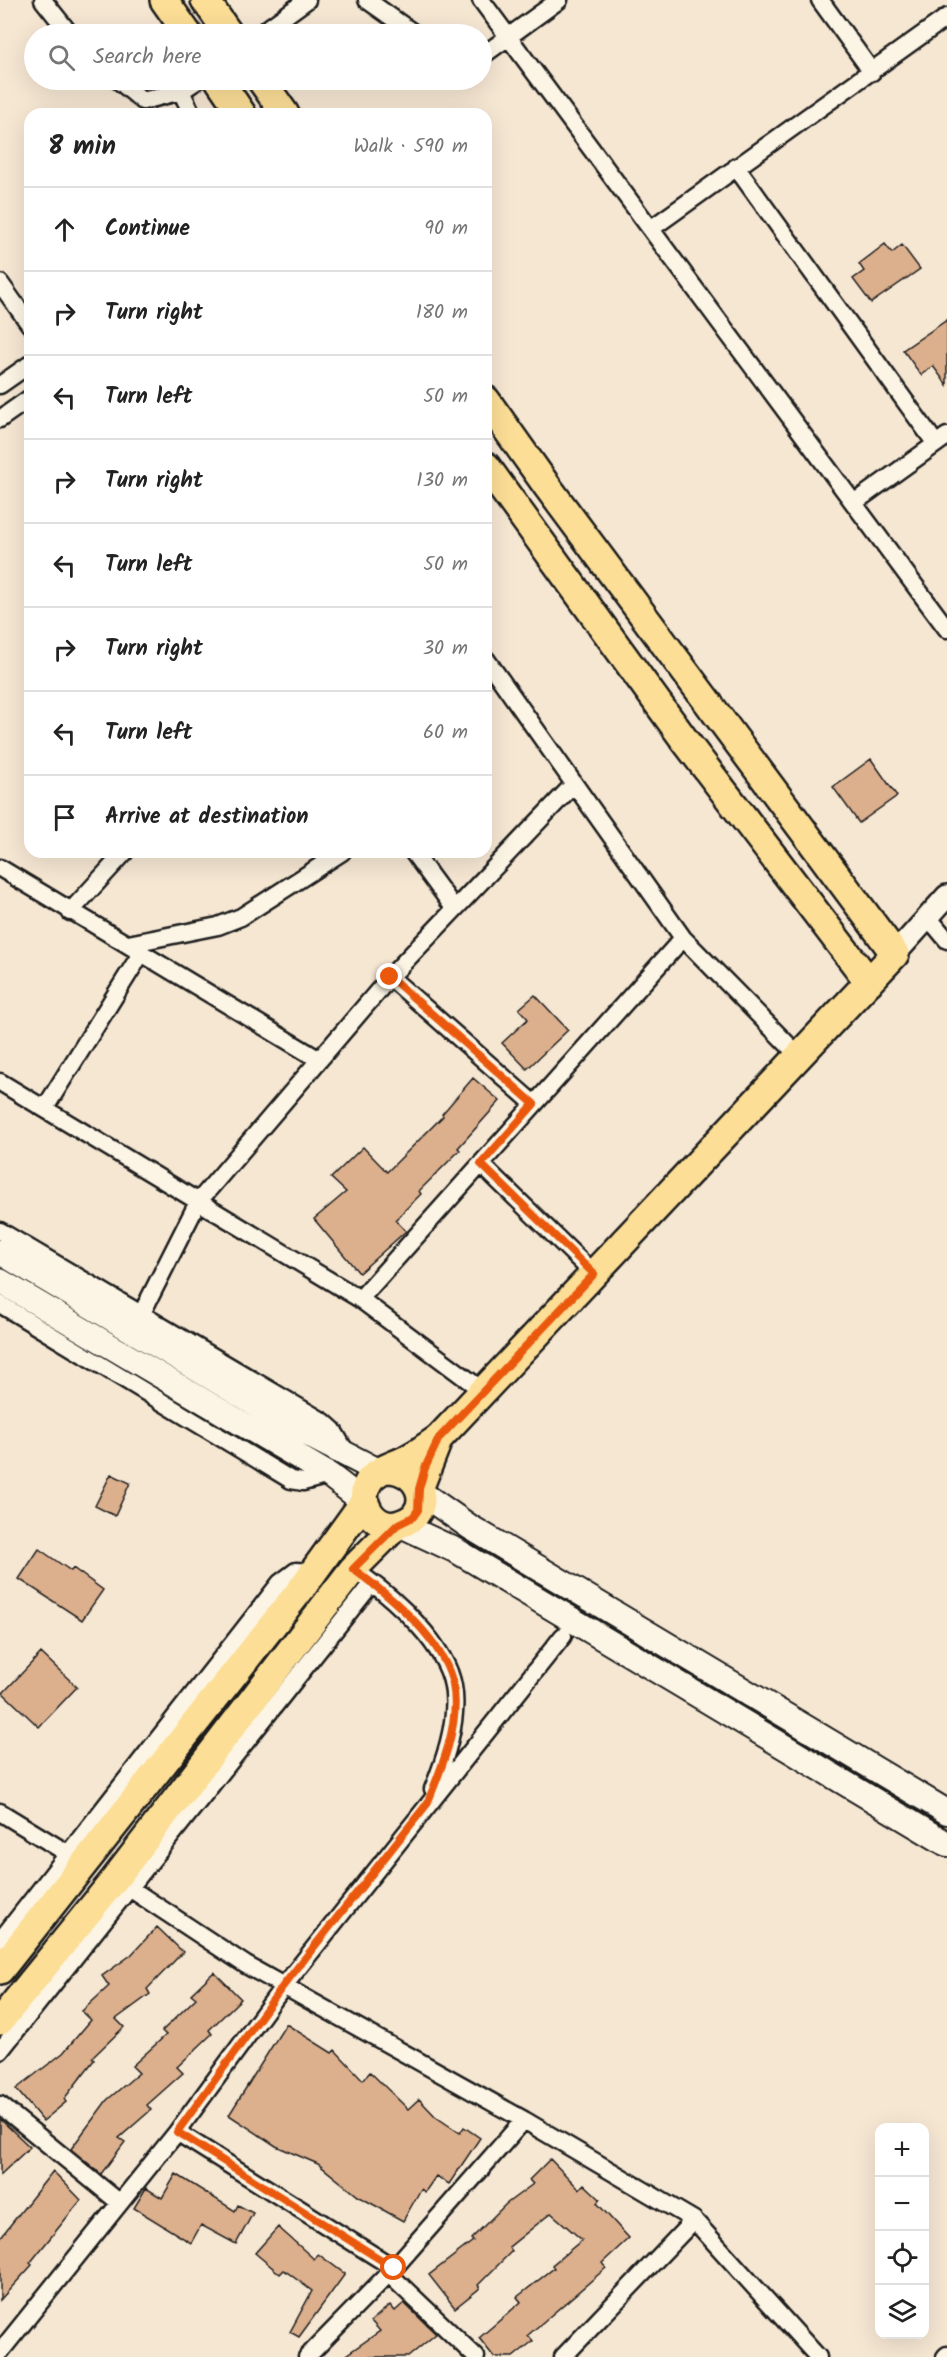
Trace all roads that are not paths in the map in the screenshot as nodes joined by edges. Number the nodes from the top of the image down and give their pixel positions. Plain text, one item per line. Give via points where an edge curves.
1 (43, 0) edge
2 (164, 0) edge
3 (205, 0) edge
4 (307, 0) edge
5 (367, 0) edge
6 (481, 0) edge
7 (559, 0) edge
8 (820, 0) edge
9 (947, 17) edge
10 (62, 24) edge
11 (181, 24) edge
12 (222, 24) edge
13 (274, 24) edge
14 (401, 24) edge
15 (508, 37) junction
16 (492, 49) edge
17 (872, 72) junction
18 (130, 90) edge
19 (226, 90) edge
20 (268, 90) edge
21 (181, 91) joint
22 (189, 108) edge
23 (238, 108) edge
24 (281, 108) edge
25 (736, 167) junction
26 (652, 228) junction
27 (0, 283) edge
28 (24, 317) edge
29 (24, 368) edge
30 (0, 385) edge
31 (24, 402) edge
32 (492, 408) edge
33 (0, 419) edge
34 (942, 440) edge
35 (492, 474) edge
36 (855, 502) junction
37 (947, 629) edge
38 (492, 668) edge
39 (574, 784) junction
40 (120, 858) edge
41 (333, 858) edge
42 (417, 858) edge
43 (0, 868) edge
44 (947, 896) edge
45 (454, 908) junction
46 (70, 912) junction
47 (928, 916) junction
48 (682, 938) junction
49 (947, 940) edge
50 (135, 948) junction
51 (895, 954) junction
52 (390, 977) junction
53 (869, 982) junction
54 (799, 1056) junction
55 (318, 1059) junction
56 (0, 1082) edge
57 (534, 1104) junction
58 (45, 1108) junction
59 (481, 1164) junction
60 (198, 1202) junction
61 (0, 1231) edge
62 (0, 1252) edge
63 (594, 1274) junction
64 (0, 1281) edge
65 (360, 1299) junction
66 (0, 1304) edge
67 (141, 1315) junction
68 (483, 1391) junction
69 (439, 1438) junction
70 (347, 1456) junction
71 (382, 1470) junction
72 (329, 1475) junction
73 (420, 1490) junction
74 (364, 1502) junction
75 (398, 1525) junction
76 (314, 1572) junction
77 (363, 1576) junction
78 (563, 1636) dead end
79 (427, 1804) junction
80 (0, 1812) edge
81 (947, 1812) edge
82 (947, 1844) edge
83 (67, 1853) junction
84 (130, 1889) junction
85 (0, 1941) edge
86 (0, 1970) edge
87 (283, 1986) junction
88 (0, 2021) edge
89 (0, 2051) edge
90 (0, 2105) edge
91 (524, 2120) junction
92 (177, 2132) junction
93 (120, 2203) junction
94 (694, 2220) junction
95 (392, 2271) junction
96 (8, 2350) edge
97 (307, 2357) edge
98 (476, 2357) edge
99 (563, 2357) edge
100 (818, 2357) edge

1 - 10 street
2 - 11 main road
3 - 12 main road
4 - 13 street
5 - 14 street
6 - 15 street
7 - 15 street
8 - 17 street
9 - 17 street
15 - 16 street
15 - 26 street
17 - 25 street
18 - 21 street via 143,101
19 - 23 main road
20 - 24 main road
21 - 22 street
25 - 26 street
25 - 34 street
26 - 36 street
27 - 28 street
29 - 30 street
31 - 33 street
32 - 51 main road
34 - 36 street
35 - 53 main road via 686,742
36 - 37 street
38 - 39 street
39 - 45 street
39 - 48 street
40 - 46 street
41 - 50 street via 241,917
42 - 45 street
43 - 46 street
44 - 47 street
45 - 52 street
46 - 50 street
47 - 49 street
47 - 51 street
48 - 54 street
48 - 57 street
50 - 55 street
50 - 58 street
51 - 53 main road
52 - 55 street
52 - 57 street
53 - 54 main road
54 - 63 main road
55 - 60 street
56 - 58 street
57 - 59 street
58 - 60 street
59 - 63 street
59 - 65 street
60 - 65 street
60 - 67 street
61 - 67 street
62 - 70 main road
63 - 68 main road
64 - 72 main road
65 - 68 street
66 - 72 street via 291,1480 303,1482
67 - 70 street via 324,1422
68 - 69 main road
69 - 71 main road
69 - 73 main road
70 - 71 main road
71 - 73 main road via 404,1471
71 - 74 main road via 369,1480
72 - 74 main road
73 - 75 main road via 418,1510
73 - 81 main road via 470,1527
74 - 75 main road via 379,1522
74 - 76 main road
75 - 77 main road
75 - 82 main road via 457,1551
76 - 83 street via 296,1570 280,1583
76 - 86 main road
77 - 79 street via 395,1601 435,1648 448,1667 454,1686 450,1730
77 - 84 street
77 - 88 main road
78 - 79 street
79 - 87 street
80 - 83 street
83 - 85 street
84 - 87 street
84 - 89 street
87 - 91 street
87 - 92 street
90 - 93 street
91 - 94 street
91 - 95 street
92 - 93 street
92 - 95 street
93 - 96 street
94 - 99 street
94 - 100 street
95 - 97 street
95 - 98 street

